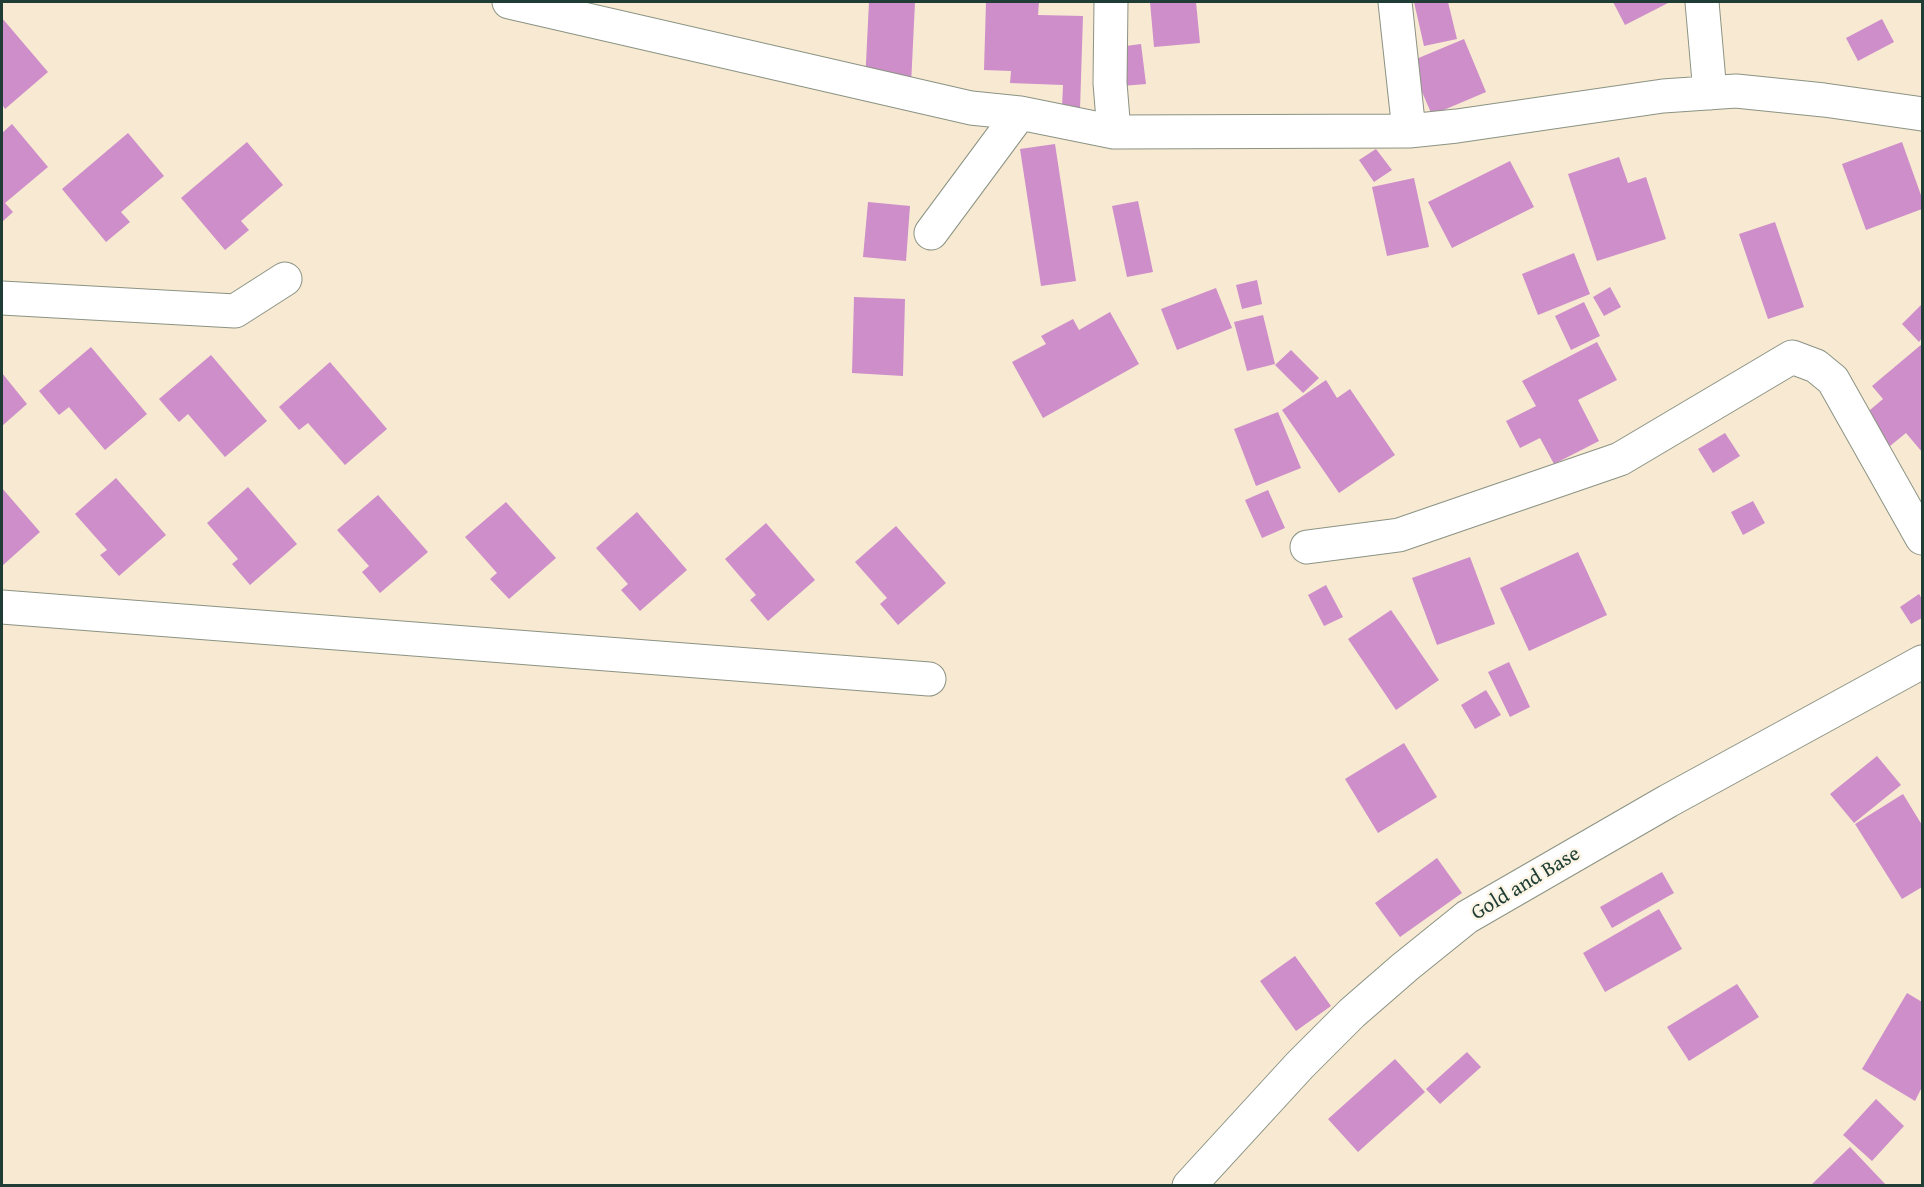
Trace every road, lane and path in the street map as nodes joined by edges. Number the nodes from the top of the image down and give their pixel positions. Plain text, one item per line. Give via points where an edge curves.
1 (509, 2) edge
2 (1111, 2) edge
3 (1395, 2) edge
4 (1701, 2) edge
5 (1710, 93) junction
6 (1020, 113) junction
7 (1923, 114) edge
8 (1409, 131) junction
9 (1114, 132) junction
10 (932, 233) dead end
11 (285, 279) dead end
12 (2, 298) edge
13 (1923, 538) edge
14 (1307, 547) dead end
15 (2, 607) edge
16 (1923, 662) edge
17 (929, 679) dead end
18 (1189, 1185) edge

1 - 6 street via 971,108
2 - 9 street
3 - 8 street
4 - 5 street
5 - 7 street via 1736,91
5 - 8 street
6 - 9 street
6 - 10 street
8 - 9 street
11 - 12 street via 235,311
13 - 14 street via 1833,380 1816,366 1792,357 1620,459 1399,535
15 - 17 street
16 - 18 street, Gold and Base via 1668,801 1467,917 1352,1013

